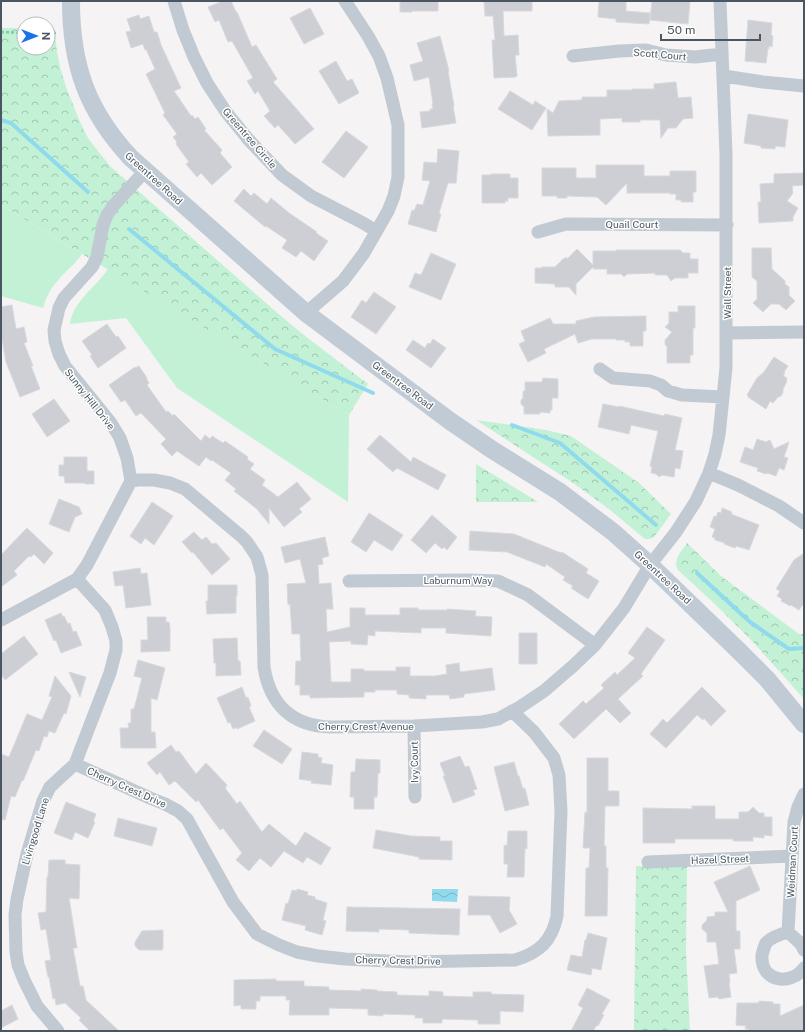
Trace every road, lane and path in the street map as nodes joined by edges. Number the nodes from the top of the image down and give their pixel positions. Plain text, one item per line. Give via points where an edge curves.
1 (71, 1) edge
2 (174, 1) edge
3 (345, 1) edge
4 (720, 1) edge
5 (1, 32) edge
6 (16, 32) edge
7 (722, 54) junction
8 (573, 56) dead end
9 (724, 76) junction
10 (804, 86) edge
11 (145, 171) junction
12 (727, 224) junction
13 (376, 231) junction
14 (538, 232) dead end
15 (306, 313) junction
16 (727, 332) junction
17 (804, 332) edge
18 (600, 369) dead end
19 (723, 397) junction
20 (709, 473) junction
21 (131, 481) junction
22 (804, 523) edge
23 (650, 565) junction
24 (78, 578) junction
25 (349, 581) dead end
26 (1, 620) edge
27 (594, 645) junction
28 (512, 711) junction
29 (804, 724) edge
30 (414, 726) junction
31 (75, 764) junction
32 (804, 794) edge
33 (415, 797) dead end
34 (792, 856) junction
35 (648, 862) dead end
36 (788, 932) junction
37 (804, 950) edge
38 (804, 968) edge
39 (58, 1031) edge

1 - 11 street, Greentree Road via 74,46 88,97 112,136
2 - 13 street, Greentree Circle via 188,44 206,83 248,139 282,175 311,196
3 - 13 street via 379,56 398,125 398,177 388,211
4 - 7 street, Wall Street
5 - 6 path
7 - 8 street, Scott Court via 666,55 646,50
7 - 9 street, Wall Street
9 - 10 street
9 - 12 street, Wall Street
11 - 15 street, Greentree Road
11 - 21 street, Sunny Hill Drive via 107,215 97,257 92,267 64,298 54,330 55,341 65,366 120,438
12 - 14 street, Quail Court via 566,224
12 - 16 street, Wall Street
13 - 15 street via 343,282
15 - 23 street, Greentree Road via 450,421 560,492 613,532
16 - 17 street
16 - 19 street, Wall Street
18 - 19 street via 613,378 650,381 682,396
19 - 20 street, Wall Street via 715,454
20 - 22 street via 779,506
20 - 23 street, Wall Street via 689,514
21 - 24 street
21 - 30 street, Cherry Crest Avenue via 154,480 185,489 247,542 257,557 262,575 266,678 274,697 287,712 302,722 320,727
23 - 27 street, Cherry Crest Avenue via 624,608
23 - 29 street, Greentree Road via 739,650
24 - 26 street
24 - 31 street, Livingood Lane via 105,610 116,641 116,650 110,673
25 - 27 street, Laburnum Way via 498,581 528,595
27 - 28 street, Cherry Crest Avenue via 544,691
28 - 30 street, Cherry Crest Avenue via 498,719 482,722
28 - 31 street, Cherry Crest Drive via 534,732 554,758 559,775 561,811 555,927 537,951 515,960 410,962 346,959 297,952 279,945 257,934 233,902 187,820 178,811
30 - 33 street, Ivy Court
31 - 39 street, Livingood Lane via 50,787 43,800 27,854 15,916 18,965 37,1006
32 - 34 street, Weidman Court via 794,822
34 - 35 street, Hazel Street
34 - 36 street, Weidman Court
36 - 37 street
36 - 38 street via 766,943 762,960 764,968 768,974 780,979 794,977

